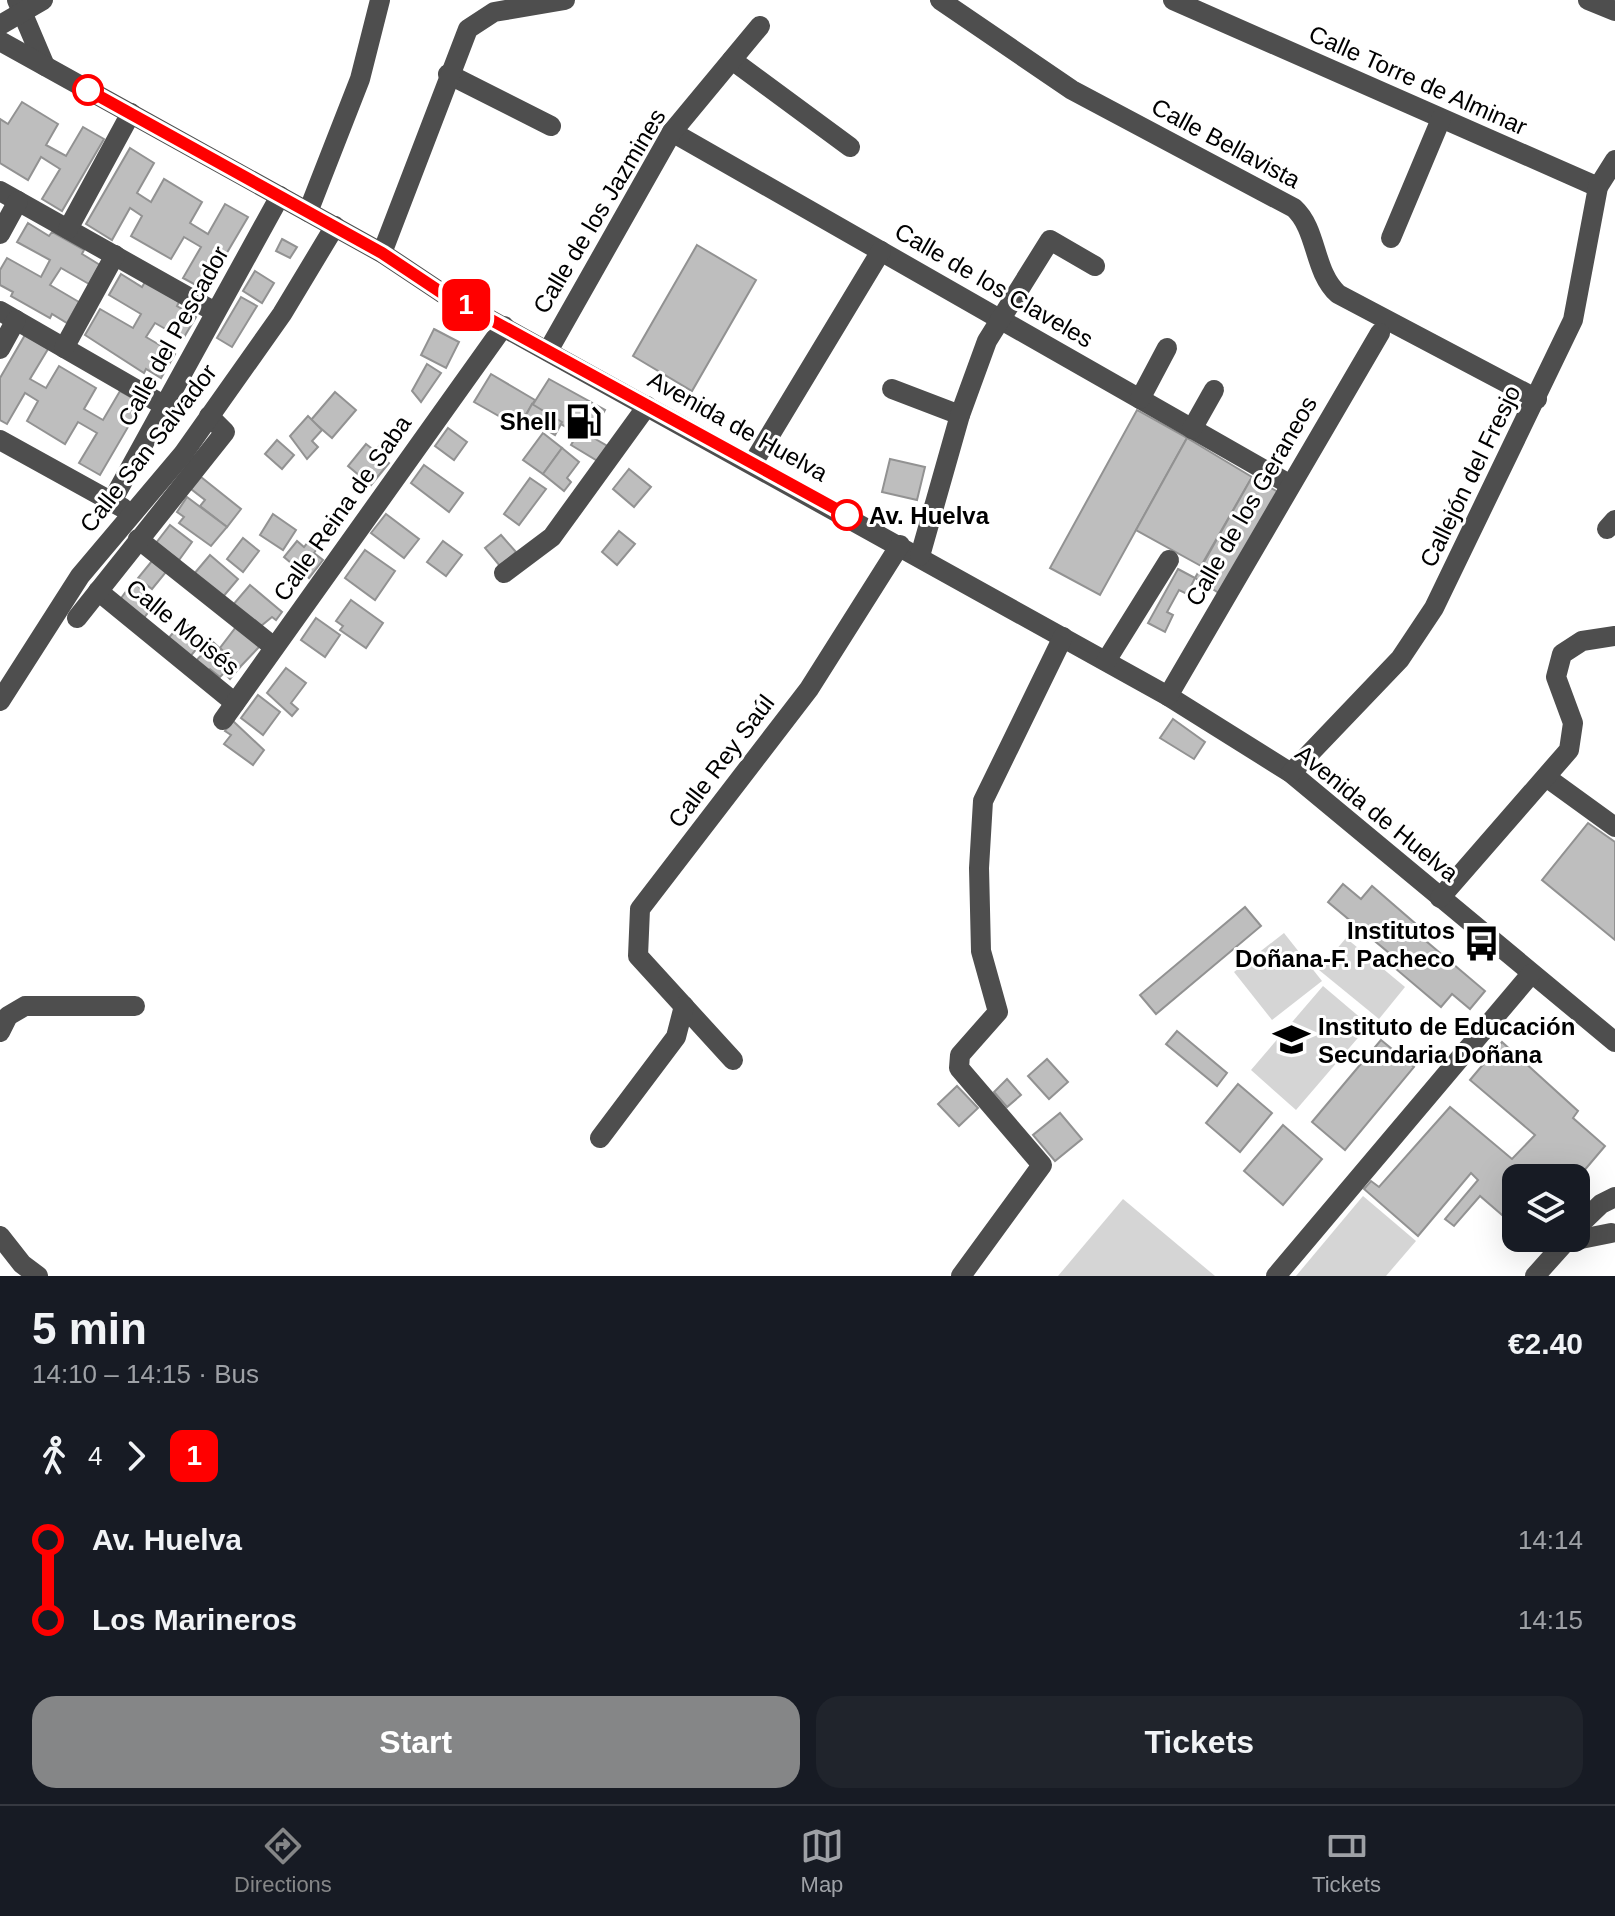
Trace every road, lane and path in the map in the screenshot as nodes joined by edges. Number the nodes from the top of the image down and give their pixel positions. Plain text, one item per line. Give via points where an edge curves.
1 (43, 0) edge
2 (380, 0) edge
3 (565, 0) edge
4 (940, 0) edge
5 (1173, 0) edge
6 (1588, 0) edge
7 (492, 6) edge
8 (20, 7) edge
9 (1615, 11) edge
10 (0, 25) edge
11 (760, 26) dead end
12 (0, 41) edge
13 (732, 60) junction
14 (45, 66) junction
15 (448, 74) junction
16 (131, 113) junction
17 (1441, 119) junction
18 (551, 126) dead end
19 (672, 132) junction
20 (850, 147) dead end
21 (1615, 160) edge
22 (1598, 187) junction
23 (9, 196) edge
24 (280, 196) junction
25 (308, 212) junction
26 (335, 226) junction
27 (68, 229) junction
28 (0, 234) edge
29 (1391, 238) dead end
30 (881, 251) junction
31 (382, 253) junction
32 (115, 255) junction
33 (1095, 266) dead end
34 (215, 312) junction
35 (8, 316) edge
36 (999, 318) junction
37 (504, 326) junction
38 (1380, 333) dead end
39 (64, 348) junction
40 (1167, 348) dead end
41 (0, 349) edge
42 (548, 351) junction
43 (892, 389) dead end
44 (1214, 390) dead end
45 (1140, 399) junction
46 (1537, 399) junction
47 (165, 406) junction
48 (647, 406) junction
49 (960, 415) junction
50 (209, 416) junction
51 (1192, 429) junction
52 (0, 440) edge
53 (753, 463) junction
54 (1289, 484) junction
55 (121, 506) junction
56 (138, 539) junction
57 (900, 545) junction
58 (920, 556) junction
59 (1169, 560) dead end
60 (504, 573) dead end
61 (98, 591) junction
62 (77, 618) dead end
63 (1615, 636) edge
64 (1063, 637) junction
65 (274, 647) junction
66 (1106, 661) junction
67 (1168, 696) junction
68 (0, 701) edge
69 (235, 703) junction
70 (223, 720) dead end
71 (1291, 773) junction
72 (1546, 777) junction
73 (1615, 827) edge
74 (1440, 898) junction
75 (1531, 974) junction
76 (135, 1006) dead end
77 (684, 1006) junction
78 (0, 1032) edge
79 (1615, 1042) edge
80 (733, 1060) dead end
81 (600, 1138) dead end
82 (1614, 1198) edge
83 (1590, 1215) edge
84 (1613, 1234) edge
85 (1590, 1235) edge
86 (0, 1236) edge
87 (1556, 1252) edge
88 (38, 1276) edge
89 (961, 1276) edge
90 (1276, 1276) edge
91 (1535, 1276) edge

1 - 8 street
2 - 25 street via 360,79
3 - 7 street
4 - 46 street, Calle Bellavista via 1072,90 1294,208 1304,217 1325,283 1338,294
5 - 17 street, Calle Torre de Alminar
6 - 9 street
7 - 15 street via 468,29
8 - 10 street
8 - 14 street
11 - 13 street, Calle de los Jazmines
12 - 14 street, Avenida de Huelva
13 - 19 street, Calle de los Jazmines
13 - 20 street
14 - 16 street, Avenida de Huelva
15 - 18 street
15 - 31 street
16 - 24 street, Avenida de Huelva
16 - 27 street
17 - 22 street, Calle Torre de Alminar
17 - 29 street
19 - 30 street, Calle de los Claveles
19 - 42 street, Calle de los Jazmines
21 - 22 street, Callejón del Fresjo
22 - 46 street, Callejón del Fresjo via 1573,320
23 - 27 street
23 - 28 street
24 - 25 street, Avenida de Huelva
24 - 34 street, Calle del Pescador
25 - 26 street, Avenida de Huelva
26 - 31 street, Avenida de Huelva
26 - 50 street, Calle San Salvador via 282,314
27 - 32 street
30 - 36 street, Calle de los Claveles
30 - 53 street
31 - 37 street, Avenida de Huelva
32 - 34 street
32 - 39 street
33 - 36 street via 1050,240
34 - 47 street, Calle del Pescador
35 - 39 street
35 - 41 street
36 - 45 street, Calle de los Claveles
36 - 49 street
37 - 42 street, Avenida de Huelva
37 - 65 street, Calle Reina de Saba
38 - 54 street, Calle de los Geraneos
39 - 47 street
40 - 45 street
42 - 48 street, Avenida de Huelva
43 - 49 street
44 - 51 street
45 - 51 street, Calle de los Claveles
46 - 71 street, Callejón del Fresjo via 1426,621 1400,659
47 - 55 street, Calle del Pescador
48 - 53 street, Avenida de Huelva
48 - 60 street via 552,537
49 - 58 street
50 - 55 street, Calle San Salvador via 183,454
50 - 56 street via 225,432
51 - 54 street, Calle de los Claveles
52 - 55 street
53 - 57 street, Avenida de Huelva
54 - 67 street, Calle de los Geraneos
55 - 68 street, Calle San Salvador
56 - 61 street
56 - 65 street
57 - 58 street, Avenida de Huelva
57 - 77 street, Calle Rey Saúl via 809,689 640,909 638,956
58 - 64 street, Avenida de Huelva
59 - 66 street
61 - 62 street
61 - 69 street, Calle Moisés
63 - 72 street via 1582,641 1562,654 1556,677 1573,723 1569,750
64 - 66 street, Avenida de Huelva
64 - 89 street via 983,801 981,951 998,1012 960,1055 959,1068 1042,1165
65 - 69 street, Calle Reina de Saba
66 - 67 street, Avenida de Huelva
67 - 71 street, Avenida de Huelva
69 - 70 street, Calle Reina de Saba
71 - 74 street, Avenida de Huelva
72 - 73 street
72 - 74 street
74 - 75 street, Avenida de Huelva
75 - 79 street, Avenida de Huelva
75 - 90 street
76 - 78 street via 25,1006 8,1016
77 - 80 street, Calle Rey Saúl
77 - 81 street via 676,1037
82 - 83 street
82 - 84 street via 1606,1215
84 - 85 street
86 - 88 street
87 - 91 street

